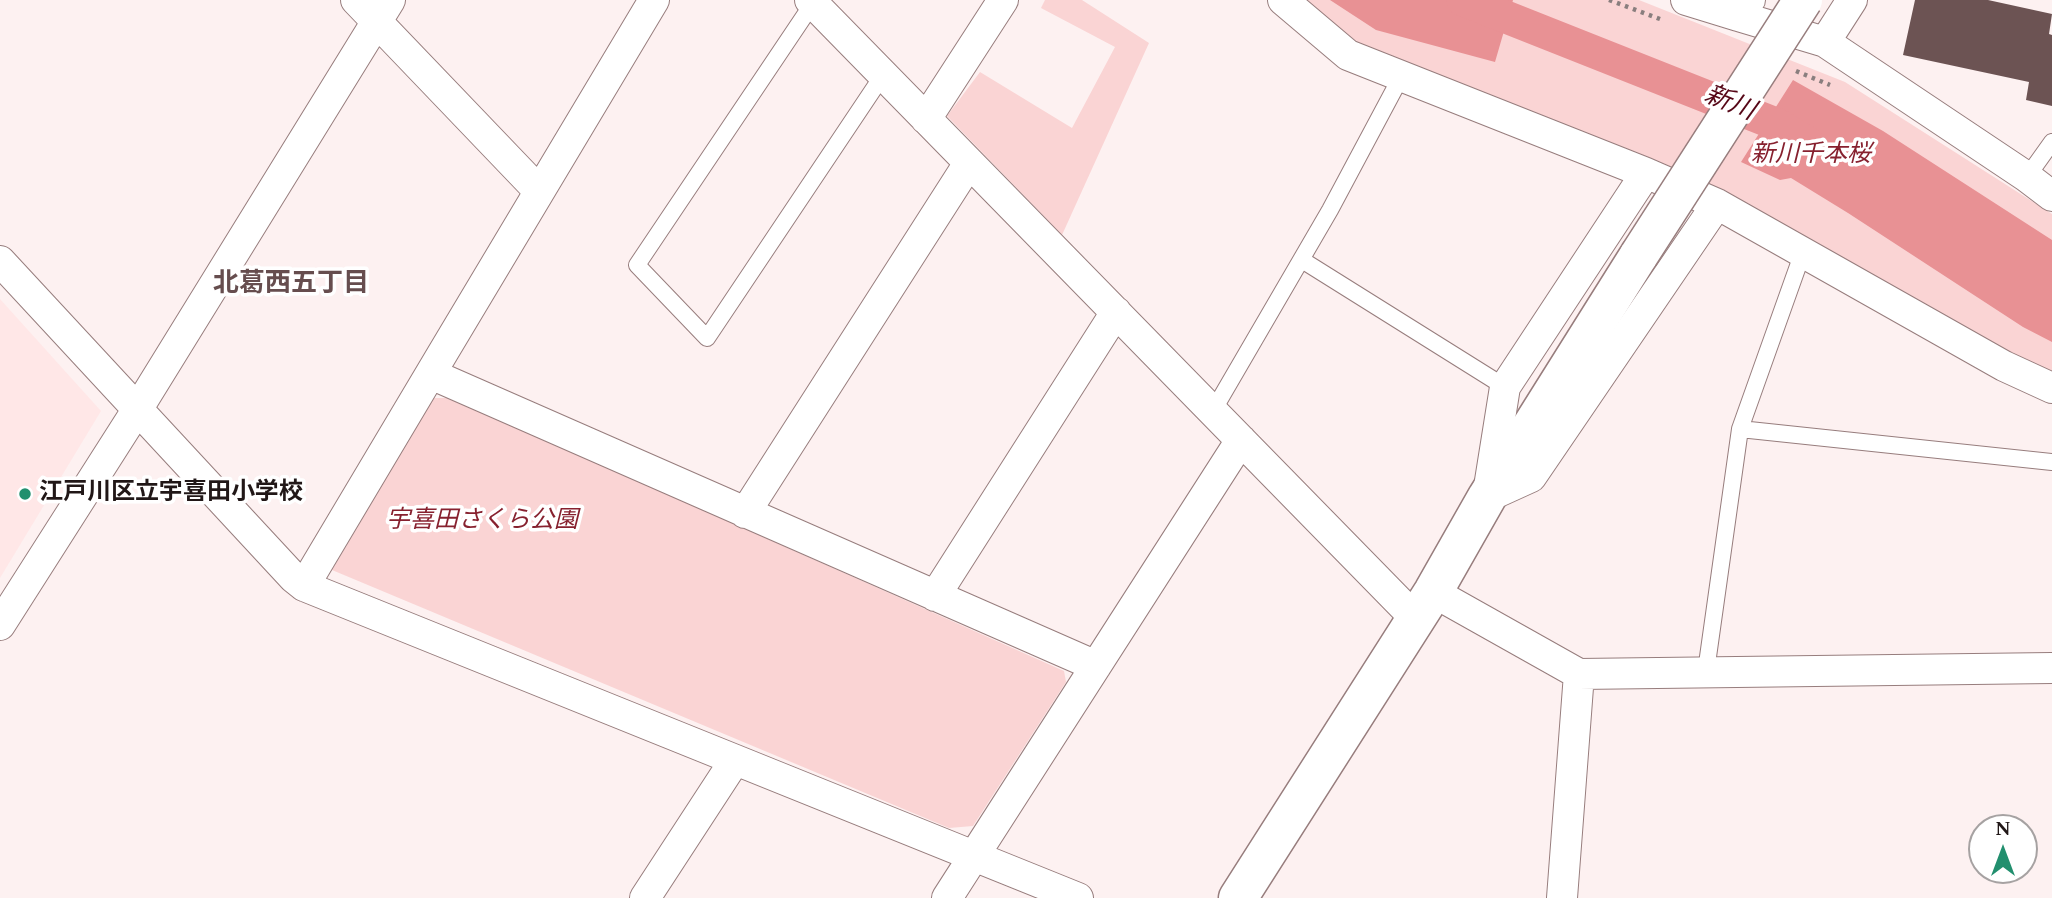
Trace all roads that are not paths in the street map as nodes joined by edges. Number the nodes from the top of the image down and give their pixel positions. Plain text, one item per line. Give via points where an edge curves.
1 (356, 0) edge
2 (654, 0) edge
3 (1003, 0) edge
4 (1283, 0) edge
5 (1686, 0) edge
6 (1803, 0) edge
7 (1853, 0) edge
8 (811, 2) edge
9 (1732, 7) edge
10 (384, 11) edge
11 (1825, 43) junction
12 (883, 75) junction
13 (1402, 75) junction
14 (926, 118) junction
15 (2052, 142) edge
16 (970, 163) junction
17 (1646, 173) junction
18 (2027, 177) junction
19 (538, 190) junction
20 (2052, 196) edge
21 (1717, 204) junction
22 (1803, 252) junction
23 (1302, 260) junction
24 (0, 261) edge
25 (1116, 312) junction
26 (431, 374) junction
27 (1505, 387) junction
28 (2052, 388) edge
29 (137, 410) junction
30 (1213, 411) junction
31 (1740, 429) junction
32 (1241, 440) junction
33 (2052, 463) edge
34 (1487, 497) junction
35 (746, 513) junction
36 (304, 586) junction
37 (935, 596) junction
38 (1424, 605) junction
39 (0, 625) edge
40 (1096, 667) junction
41 (2052, 668) edge
42 (1706, 671) junction
43 (1579, 674) junction
44 (735, 760) junction
45 (974, 856) junction
46 (645, 898) edge
47 (947, 898) edge
48 (1078, 898) edge
49 (1238, 898) edge
50 (1562, 898) edge

1 - 10 street
2 - 19 street
3 - 14 street
4 - 13 street via 1348,55
5 - 9 street
6 - 34 street, bridge
7 - 11 street
8 - 12 street
8 - 12 lane via 637,265 707,338
9 - 11 street
10 - 19 street
10 - 29 street
11 - 18 street
12 - 14 street
13 - 17 street
13 - 23 lane
14 - 16 street
15 - 18 lane
16 - 25 street
16 - 35 street
17 - 21 street
17 - 27 street
18 - 20 street
19 - 26 street
21 - 22 street
21 - 34 street via 1531,477
22 - 28 street via 2004,366
22 - 31 lane
23 - 27 lane
23 - 30 lane
24 - 29 street
25 - 30 street
25 - 37 street
26 - 35 street
26 - 36 street
27 - 34 street
29 - 36 street
29 - 39 street
30 - 32 street
31 - 33 lane
31 - 42 lane
32 - 38 street
32 - 40 street
34 - 38 street
35 - 37 street
36 - 44 street
37 - 40 street
38 - 43 street
38 - 49 street
40 - 45 street
41 - 42 street
42 - 43 street
43 - 50 street
44 - 45 street
44 - 46 street
45 - 47 street
45 - 48 street

